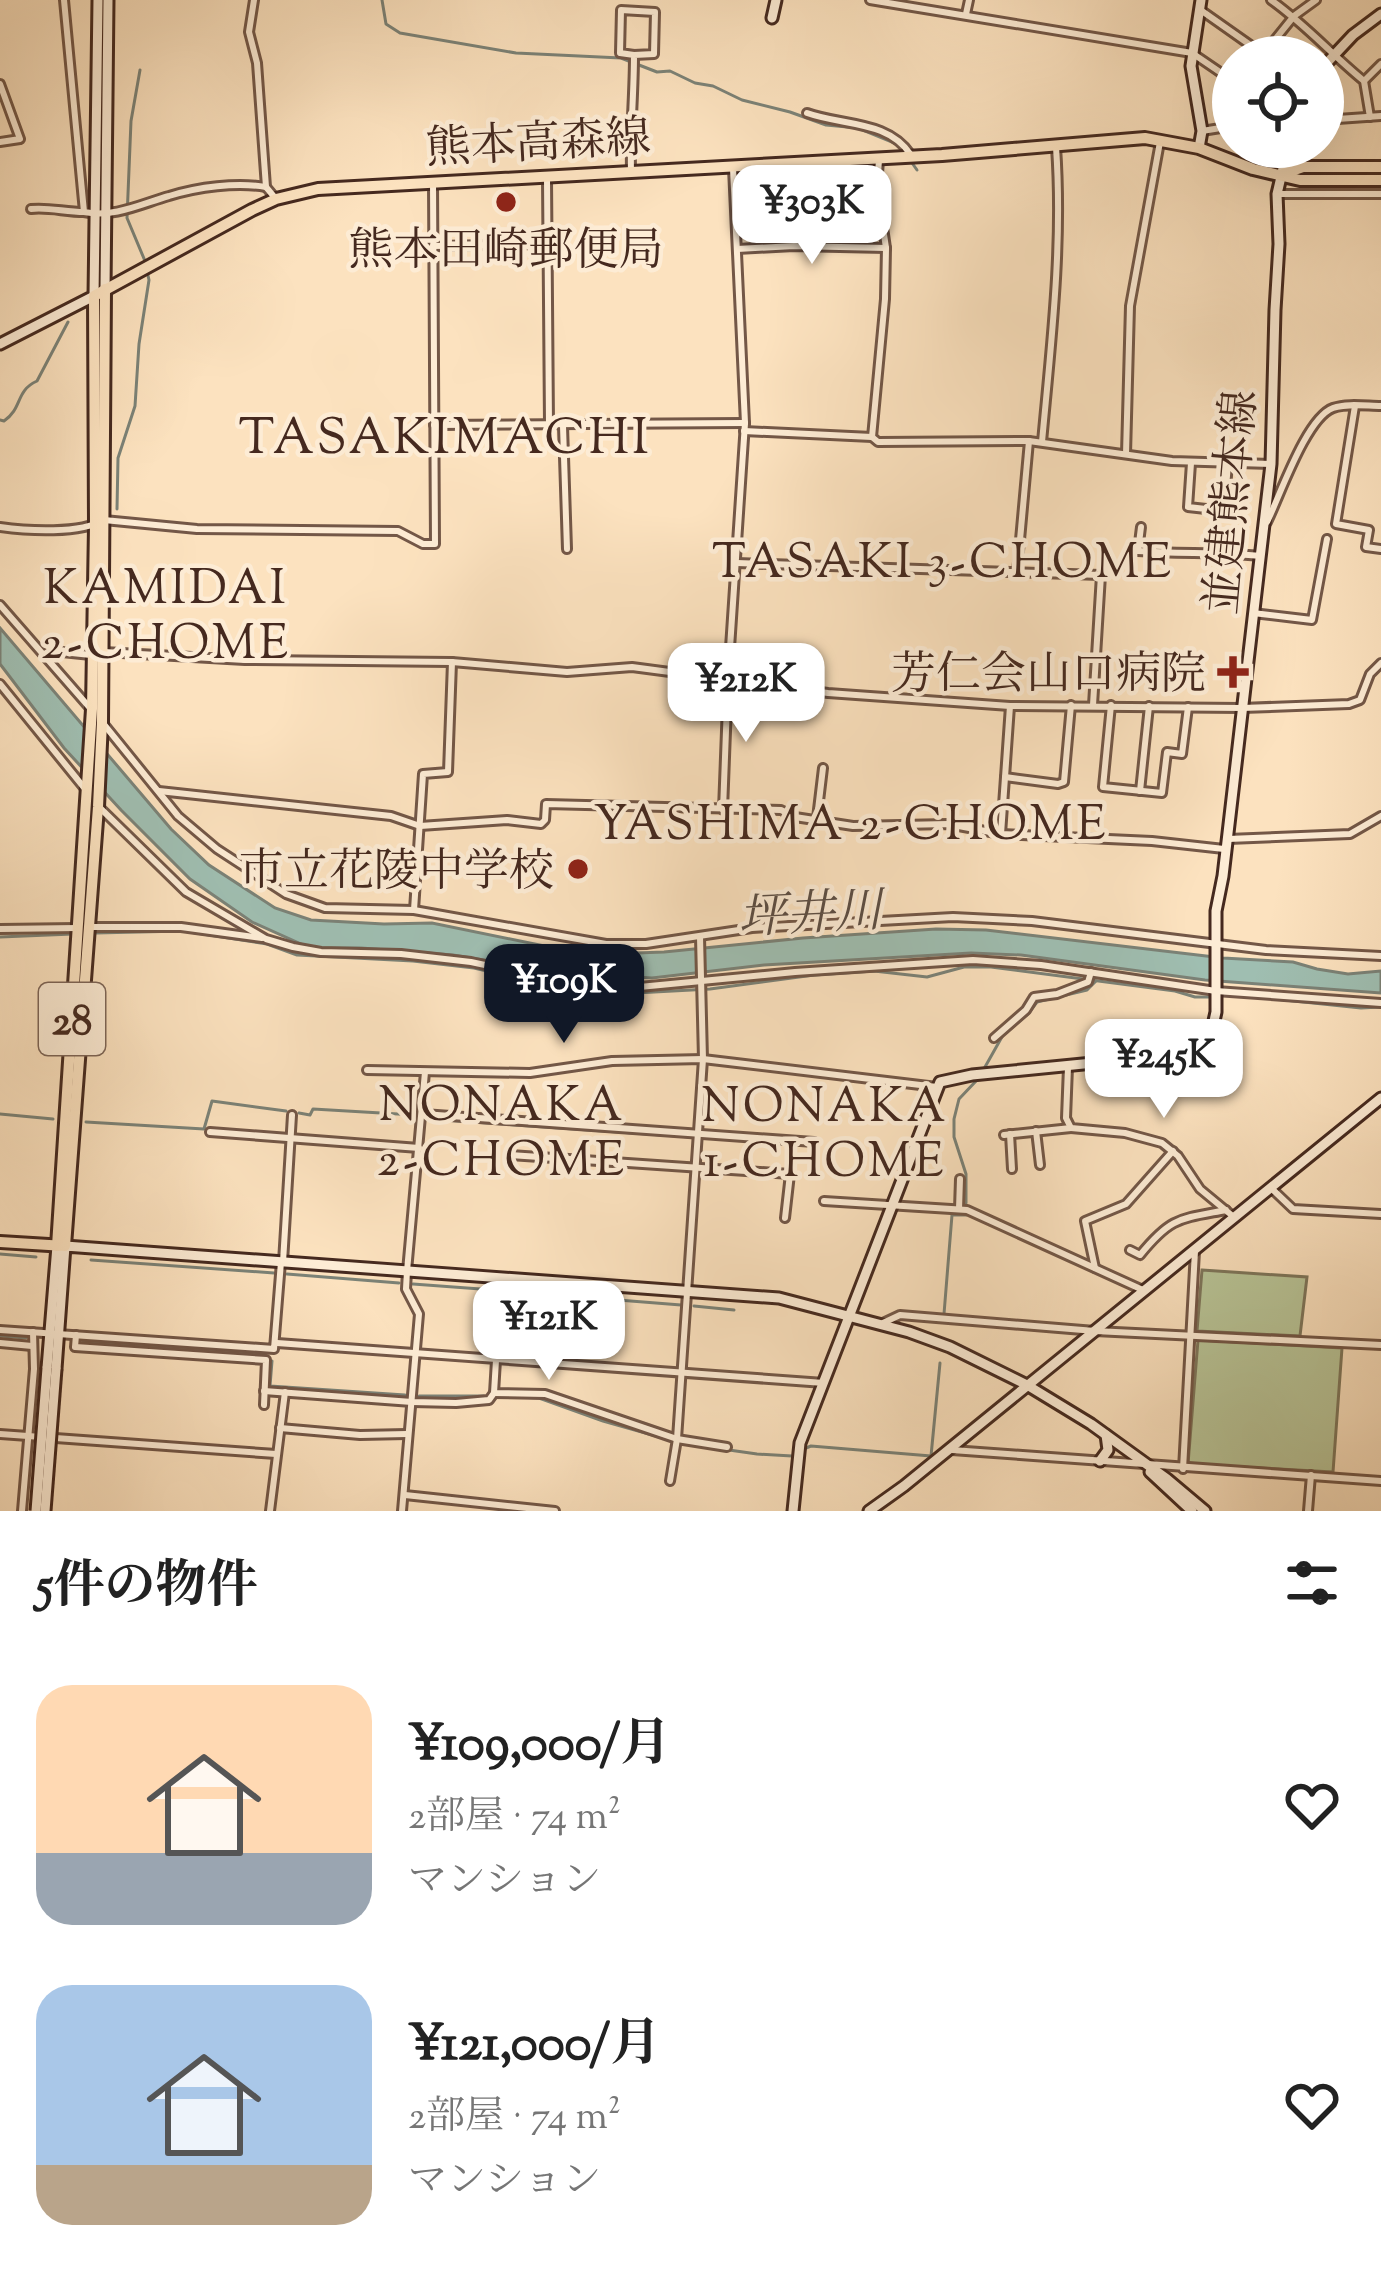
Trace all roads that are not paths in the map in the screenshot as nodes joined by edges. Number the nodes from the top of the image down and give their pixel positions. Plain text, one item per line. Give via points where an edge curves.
1 (64, 0) edge
2 (254, 0) edge
3 (776, 0) edge
4 (870, 0) edge
5 (969, 0) edge
6 (1271, 0) edge
7 (1316, 0) edge
8 (103, 3) edge
9 (1200, 5) edge
10 (966, 14) junction
11 (1381, 14) edge
12 (1294, 16) junction
13 (772, 18) dead end
14 (1238, 36) edge
15 (1278, 36) edge
16 (1314, 36) edge
17 (1344, 43) edge
18 (1192, 52) junction
19 (634, 56) junction
20 (1344, 64) edge
21 (1381, 64) edge
22 (1212, 66) edge
23 (1364, 81) junction
24 (0, 84) edge
25 (807, 113) dead end
26 (1381, 116) edge
27 (1370, 117) junction
28 (1344, 119) edge
29 (1212, 129) edge
30 (1202, 131) junction
31 (1160, 140) junction
32 (0, 142) edge
33 (1056, 147) junction
34 (1199, 148) junction
35 (912, 157) junction
36 (879, 158) junction
37 (1381, 167) edge
38 (733, 168) junction
39 (1282, 168) edge
40 (631, 172) junction
41 (1280, 175) junction
42 (547, 176) junction
43 (1381, 180) edge
44 (433, 182) junction
45 (266, 187) junction
46 (1276, 194) junction
47 (1381, 194) edge
48 (277, 199) junction
49 (31, 209) dead end
50 (95, 213) junction
51 (547, 244) junction
52 (433, 246) junction
53 (886, 248) junction
54 (736, 249) junction
55 (99, 292) junction
56 (0, 344) edge
57 (1354, 406) junction
58 (1381, 406) edge
59 (434, 425) junction
60 (549, 425) junction
61 (563, 426) junction
62 (744, 427) junction
63 (872, 436) junction
64 (1029, 441) junction
65 (1042, 442) junction
66 (1126, 454) junction
67 (1191, 463) junction
68 (1228, 464) junction
69 (1271, 464) junction
70 (100, 523) junction
71 (1266, 525) junction
72 (0, 527) edge
73 (1141, 527) dead end
74 (1328, 538) dead end
75 (567, 549) dead end
76 (1381, 549) edge
77 (1261, 556) junction
78 (736, 563) junction
79 (1017, 573) junction
80 (2, 611) edge
81 (1253, 613) junction
82 (62, 652) dead end
83 (99, 654) junction
84 (452, 662) junction
85 (1381, 663) edge
86 (728, 678) junction
87 (0, 684) edge
88 (1071, 705) junction
89 (1093, 705) junction
90 (1111, 705) junction
91 (1010, 706) junction
92 (1149, 706) junction
93 (1188, 707) junction
94 (1242, 708) junction
95 (92, 710) junction
96 (102, 722) junction
97 (823, 767) dead end
98 (1005, 777) junction
99 (155, 790) junction
100 (1139, 791) junction
101 (88, 793) junction
102 (98, 807) junction
103 (723, 810) junction
104 (1381, 816) edge
105 (817, 818) junction
106 (420, 826) junction
107 (1001, 834) junction
108 (1226, 844) junction
109 (415, 910) junction
110 (84, 927) junction
111 (0, 929) edge
112 (266, 939) junction
113 (700, 940) junction
114 (1214, 943) junction
115 (1381, 956) edge
116 (1091, 972) junction
117 (703, 979) junction
118 (1216, 988) junction
119 (1381, 1003) edge
120 (994, 1037) dead end
121 (704, 1059) junction
122 (1068, 1065) junction
123 (367, 1070) dead end
124 (425, 1072) junction
125 (937, 1087) junction
126 (1381, 1098) edge
127 (422, 1114) junction
128 (292, 1115) dead end
129 (1071, 1128) junction
130 (1036, 1131) junction
131 (210, 1132) dead end
132 (698, 1133) junction
133 (291, 1138) junction
134 (814, 1142) dead end
135 (419, 1148) junction
136 (1173, 1151) junction
137 (510, 1155) dead end
138 (1040, 1166) dead end
139 (696, 1167) junction
140 (1012, 1169) dead end
141 (960, 1179) dead end
142 (1270, 1187) junction
143 (824, 1201) dead end
144 (892, 1207) junction
145 (959, 1209) junction
146 (1230, 1214) junction
147 (1381, 1214) edge
148 (784, 1218) dead end
149 (0, 1242) edge
150 (61, 1246) junction
151 (1130, 1250) dead end
152 (1195, 1251) junction
153 (282, 1262) junction
154 (1095, 1268) junction
155 (407, 1270) junction
156 (501, 1276) junction
157 (688, 1290) junction
158 (1145, 1291) junction
159 (850, 1316) junction
160 (880, 1325) junction
161 (0, 1330) edge
162 (1095, 1330) junction
163 (33, 1332) junction
164 (55, 1334) junction
165 (76, 1335) junction
166 (1192, 1335) junction
167 (0, 1343) edge
168 (1381, 1345) edge
169 (32, 1346) junction
170 (276, 1346) junction
171 (418, 1354) junction
172 (496, 1358) junction
173 (266, 1360) junction
174 (682, 1372) junction
175 (824, 1383) junction
176 (1027, 1385) junction
177 (264, 1391) junction
178 (285, 1393) junction
179 (494, 1393) junction
180 (412, 1402) junction
181 (264, 1406) dead end
182 (280, 1428) junction
183 (0, 1434) edge
184 (407, 1434) junction
185 (28, 1436) junction
186 (1106, 1436) junction
187 (677, 1439) junction
188 (727, 1447) dead end
189 (948, 1450) junction
190 (276, 1454) junction
191 (1100, 1461) junction
192 (1143, 1464) junction
193 (1183, 1469) junction
194 (1311, 1475) junction
195 (670, 1481) dead end
196 (1381, 1481) edge
197 (405, 1495) junction
198 (1185, 1509) edge
199 (22, 1511) edge
200 (41, 1511) edge
201 (270, 1511) edge
202 (402, 1511) edge
203 (555, 1511) edge
204 (793, 1511) edge
205 (869, 1511) edge
206 (1204, 1511) edge
207 (1308, 1511) edge

1 - 50 street
2 - 45 street via 249,32
3 - 13 street
4 - 10 street
5 - 10 street
6 - 12 street
7 - 12 street
8 - 50 street
9 - 14 street
9 - 18 street
10 - 18 street
11 - 17 street
12 - 15 street
12 - 16 street
18 - 22 street
18 - 30 street
19 - 19 street via 620,53 621,10 655,12 654,54
19 - 40 street
20 - 23 street
21 - 23 street
23 - 27 street
24 - 32 street via 20,139
25 - 35 street via 894,136
26 - 27 street
27 - 28 street
29 - 30 street
30 - 34 street
31 - 33 main road, 熊本高森線
31 - 34 main road, 熊本高森線
31 - 66 street via 1130,306
33 - 35 main road, 熊本高森線
33 - 65 street via 1057,277
34 - 41 main road, 熊本高森線
35 - 36 main road, 熊本高森線
36 - 38 main road, 熊本高森線
36 - 53 street
37 - 41 main road, 熊本高森線 via 1303,167
38 - 40 main road, 熊本高森線
38 - 54 street
39 - 41 street, 並建熊本線
40 - 42 main road, 熊本高森線
41 - 43 main road, 熊本高森線
41 - 46 street, 並建熊本線
42 - 44 main road, 熊本高森線
42 - 51 street
44 - 48 main road, 熊本高森線
44 - 52 street
45 - 48 street
45 - 50 street via 199,190
46 - 47 street
46 - 69 street, 並建熊本線
48 - 55 main road, 熊本高森線
49 - 50 street
50 - 55 street
51 - 52 street
51 - 60 street
52 - 59 street
53 - 54 street
53 - 63 street
54 - 62 street
55 - 56 street
55 - 70 main road, 28
57 - 58 street
57 - 71 street via 1335,407 1310,431
57 - 76 street via 1336,524 1369,530 1366,547
59 - 60 street
59 - 70 street via 435,544 398,531
60 - 61 street
61 - 62 street
61 - 75 street
62 - 63 street
62 - 78 street
63 - 64 street
64 - 65 street
64 - 79 street
65 - 66 street
66 - 67 street
67 - 68 street
67 - 68 street via 1188,507 1224,511
68 - 69 street
69 - 71 street, 並建熊本線
70 - 72 street via 39,532
70 - 83 main road, 28
71 - 77 street, 並建熊本線
73 - 77 street via 1138,551
74 - 81 street via 1312,620
77 - 81 street, 並建熊本線
78 - 79 street
78 - 86 street
79 - 89 street via 1101,575
80 - 95 street
81 - 94 street, 並建熊本線
82 - 83 street
83 - 84 street
83 - 95 main road, 28
83 - 96 main road, 28
84 - 86 street
84 - 106 street via 448,772 423,774
85 - 94 street via 1355,703
86 - 91 street
86 - 103 street
87 - 101 street
88 - 89 street
88 - 91 street
88 - 98 street via 1064,782
89 - 90 street
90 - 92 street
90 - 100 street via 1103,787
91 - 98 street
92 - 93 street
92 - 100 street
93 - 94 street
93 - 100 street via 1182,754 1167,752 1162,794
94 - 108 street, 並建熊本線
95 - 96 street
95 - 101 main road, 28
96 - 99 street
96 - 102 main road, 28
97 - 105 street
98 - 107 street
99 - 106 street via 391,816
99 - 109 street via 217,849 286,894 325,908
101 - 102 street
101 - 110 main road, 28
102 - 110 main road, 28
102 - 112 street via 185,892
103 - 105 street
103 - 106 street via 546,804 541,824
104 - 108 street via 1350,834
105 - 107 street
106 - 109 street
107 - 108 street
108 - 114 street, 並建熊本線
109 - 113 street via 592,943
110 - 111 street
110 - 112 street via 181,927
110 - 150 main road, 28
112 - 117 street via 321,952 471,962 582,986
113 - 114 street via 752,928 953,916
113 - 117 street
114 - 115 street
114 - 118 street, 並建熊本線
116 - 117 street via 973,960
116 - 118 street
116 - 120 street via 1078,988 1034,997
117 - 121 street
118 - 119 street
118 - 122 street, 並建熊本線 via 1212,1030 1192,1050
121 - 124 street
121 - 125 street
121 - 132 street
122 - 125 street, 並建熊本線 via 963,1076
122 - 129 street
123 - 124 street
124 - 127 street
125 - 144 street
126 - 142 street
127 - 132 street
127 - 135 street
128 - 133 street
129 - 130 street
129 - 136 street via 1146,1137
130 - 138 street
130 - 140 street via 1007,1134
131 - 133 street
132 - 134 street
132 - 139 street
133 - 135 street
133 - 153 street
135 - 155 street
136 - 146 street
136 - 154 street via 1126,1204 1084,1221
137 - 139 street
139 - 148 street via 790,1174
139 - 157 street
141 - 145 street
142 - 146 street
142 - 147 street via 1293,1209
143 - 144 street
144 - 145 street
144 - 159 street
145 - 154 street
146 - 151 street via 1182,1218 1140,1255
146 - 152 street
149 - 150 main road
150 - 153 street
150 - 164 street
152 - 158 street
152 - 166 street
153 - 155 street
153 - 170 street
154 - 158 street
155 - 156 street
155 - 171 street via 419,1314
156 - 157 street
156 - 172 street
157 - 159 street via 779,1298
157 - 174 street
158 - 162 street
159 - 160 street
159 - 175 street
160 - 162 street via 900,1315
160 - 176 street
161 - 163 street
162 - 166 street
162 - 176 street
163 - 164 street
163 - 169 street
164 - 165 street
164 - 200 street, bridge
165 - 170 street
165 - 173 street via 75,1348
166 - 168 street
166 - 193 street
167 - 169 street
169 - 185 street
170 - 171 street
170 - 173 street
171 - 172 street
171 - 180 street
172 - 174 street
172 - 179 street
173 - 177 street
174 - 175 street
174 - 187 street
175 - 204 street via 800,1443
176 - 186 street
176 - 189 street
177 - 178 street
177 - 181 street
178 - 180 street
178 - 182 street
179 - 180 street via 489,1400
179 - 187 street via 545,1394
180 - 184 street
182 - 184 street
182 - 190 street
183 - 185 street
184 - 197 street
185 - 190 street
185 - 199 street
186 - 191 street
186 - 192 street
187 - 188 street
187 - 195 street
189 - 191 street
189 - 205 street
190 - 201 street
191 - 192 street
192 - 193 street
192 - 198 street
192 - 206 street
193 - 194 street
194 - 196 street
194 - 207 street
197 - 202 street
197 - 203 street

